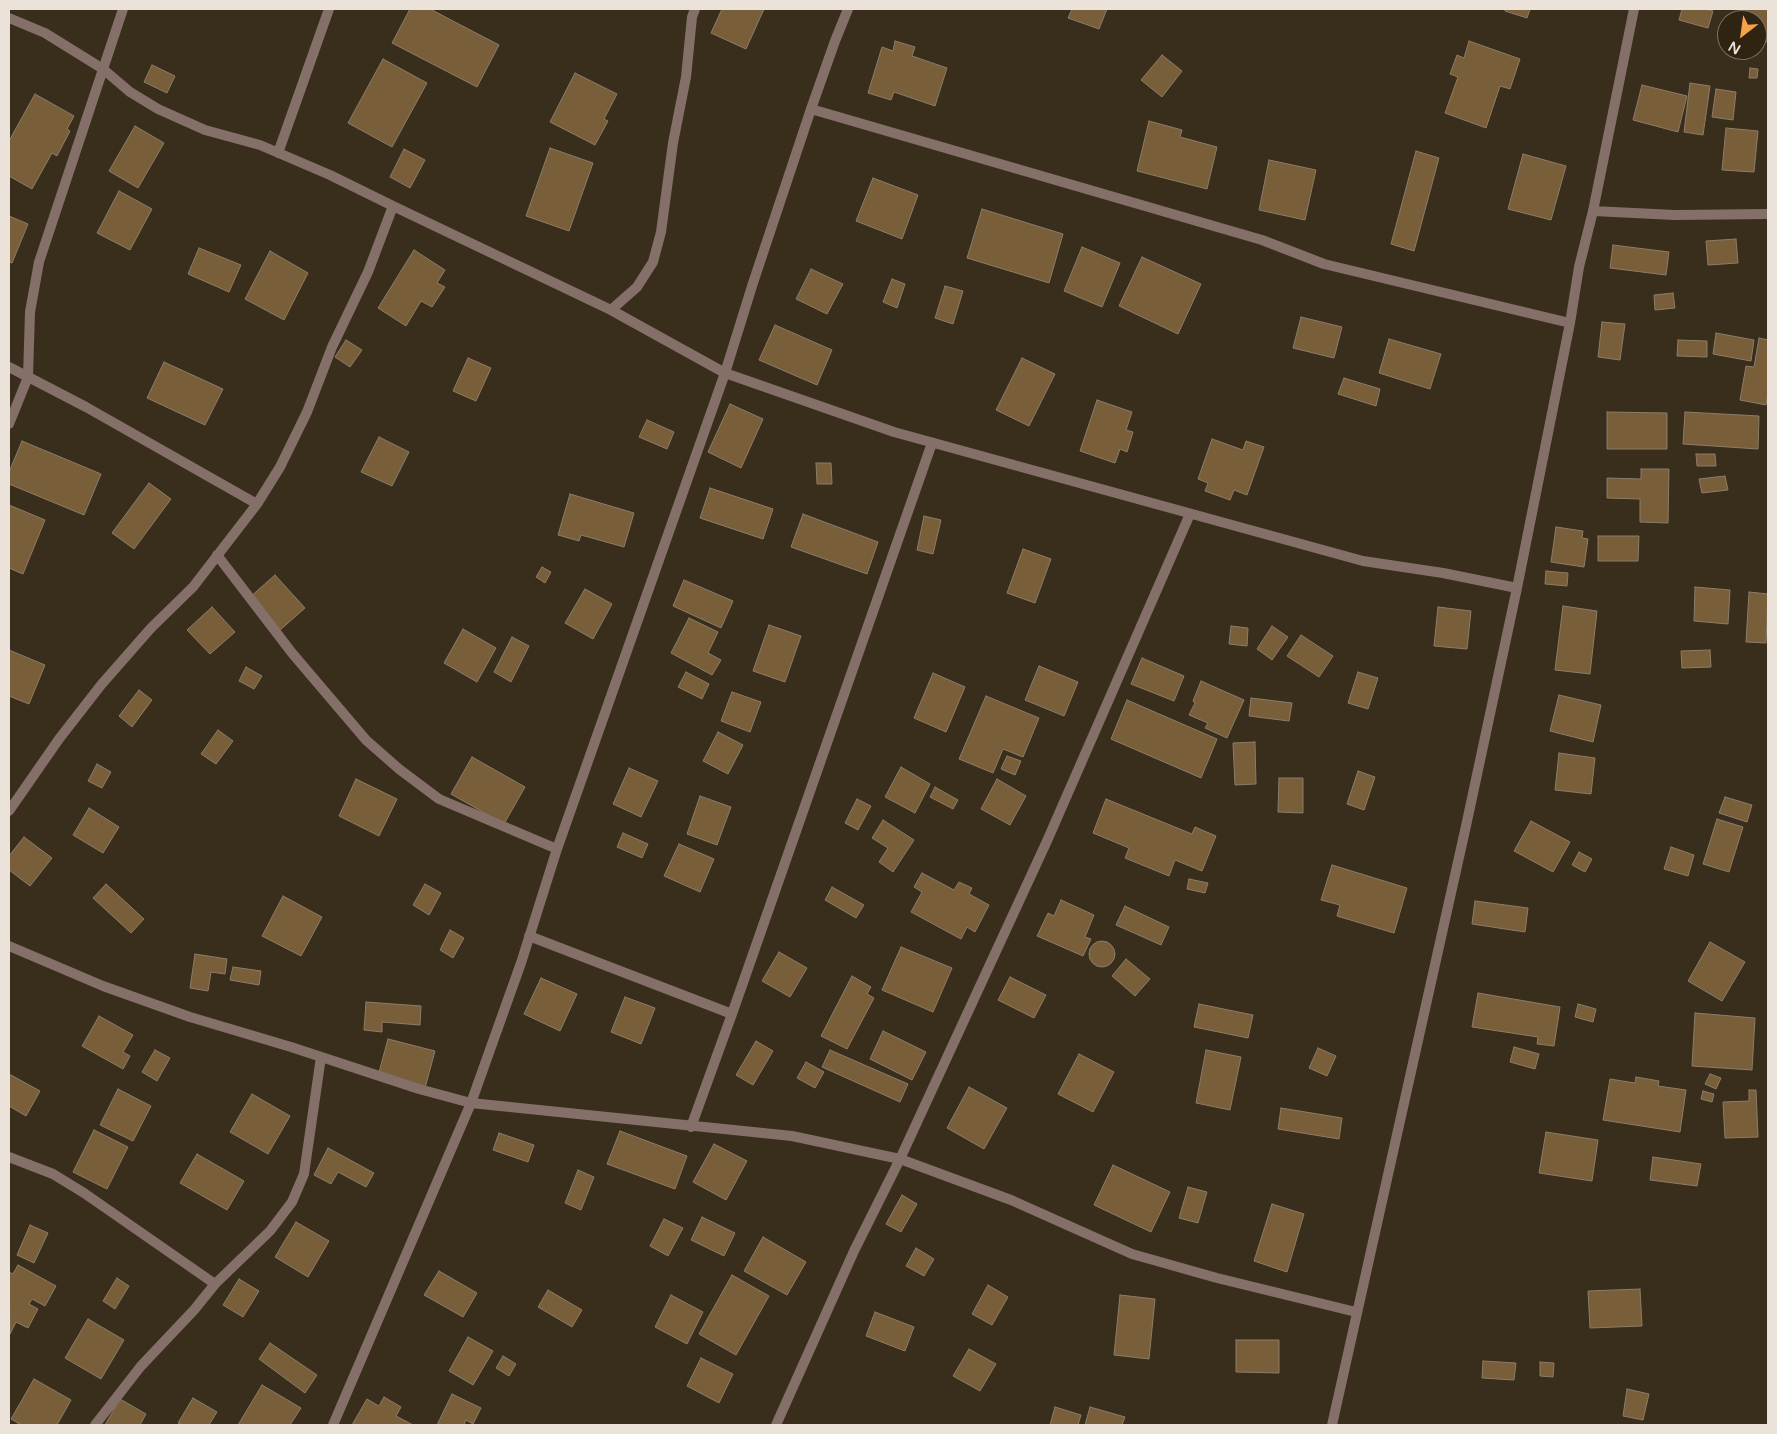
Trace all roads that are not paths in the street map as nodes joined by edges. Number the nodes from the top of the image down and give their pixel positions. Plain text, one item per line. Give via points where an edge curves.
1 (123, 9) edge
2 (329, 9) edge
3 (695, 9) edge
4 (848, 9) edge
5 (1634, 9) edge
6 (9, 18) edge
7 (103, 69) junction
8 (811, 109) junction
9 (278, 153) junction
10 (393, 206) junction
11 (1593, 211) junction
12 (1768, 214) edge
13 (611, 310) junction
14 (1570, 323) junction
15 (9, 366) edge
16 (725, 373) junction
17 (28, 377) junction
18 (9, 424) edge
19 (932, 443) junction
20 (257, 504) junction
21 (1190, 514) junction
22 (218, 555) junction
23 (1517, 588) junction
24 (9, 811) edge
25 (557, 849) junction
26 (529, 936) junction
27 (9, 946) edge
28 (732, 1014) junction
29 (321, 1057) junction
30 (470, 1103) junction
31 (692, 1126) junction
32 (9, 1157) edge
33 (900, 1159) junction
34 (215, 1284) junction
35 (1356, 1312) junction
36 (95, 1425) edge
37 (333, 1425) edge
38 (776, 1425) edge
39 (1332, 1425) edge

1 - 7 street
2 - 9 street
3 - 13 street via 661,232 653,262 637,287
4 - 8 street
5 - 11 street
6 - 7 street via 45,33
7 - 9 street via 130,92 158,109 205,130
7 - 17 street via 40,262 30,312
8 - 14 street via 1262,240 1324,264
8 - 16 street
9 - 10 street
10 - 13 street
10 - 20 street via 307,412 280,467
11 - 12 street via 1675,215
11 - 14 street
13 - 16 street
14 - 23 street
15 - 17 street
16 - 19 street
16 - 25 street
17 - 18 street
17 - 20 street
19 - 21 street
19 - 28 street
20 - 22 street
21 - 23 street via 1363,561
21 - 33 street via 1047,841
22 - 24 street via 193,587 151,628 101,685
22 - 25 street via 292,653 366,740 399,769 438,799
23 - 35 street
25 - 26 street
26 - 28 street
26 - 30 street
27 - 29 street via 103,986 190,1017
28 - 31 street
29 - 30 street
29 - 34 street via 304,1174 292,1202 270,1231
30 - 31 street
30 - 37 street
31 - 33 street via 792,1136
32 - 34 street via 53,1174 84,1193
33 - 35 street via 1011,1200 1132,1254
33 - 38 street via 854,1251
34 - 36 street via 141,1366
35 - 39 street

